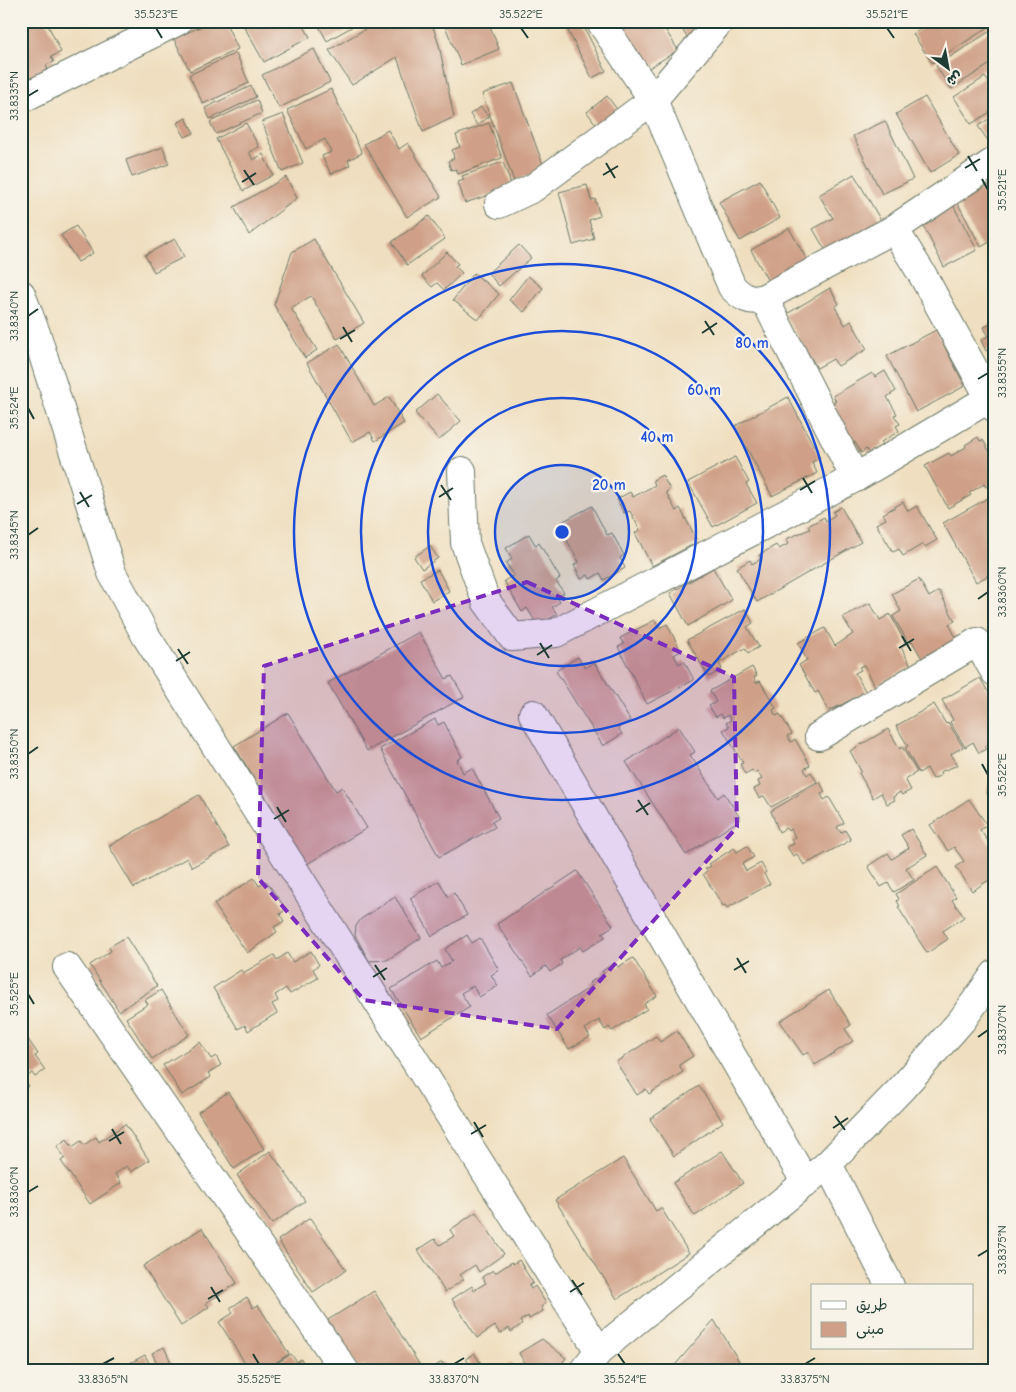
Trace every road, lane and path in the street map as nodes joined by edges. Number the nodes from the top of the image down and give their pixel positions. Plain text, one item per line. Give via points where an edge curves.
1 (600, 21) edge
2 (720, 21) edge
3 (175, 22) edge
4 (21, 99) edge
5 (653, 100) junction
6 (995, 161) edge
7 (499, 204) dead end
8 (894, 229) junction
9 (21, 294) edge
10 (764, 298) junction
11 (992, 403) edge
12 (462, 471) dead end
13 (855, 478) junction
14 (995, 672) edge
15 (533, 714) dead end
16 (819, 736) dead end
17 (67, 967) dead end
18 (995, 974) edge
19 (828, 1164) junction
20 (806, 1183) junction
21 (889, 1284) edge
22 (591, 1361) edge
23 (345, 1371) edge

1 - 5 street
2 - 5 street
3 - 4 street
5 - 7 street via 533,188
5 - 10 street via 732,287 743,298
6 - 8 street
8 - 10 street
8 - 11 street
9 - 22 street via 38,336 112,572 146,636
10 - 13 street
11 - 13 street
12 - 13 street via 465,543 486,601 512,637 556,633
14 - 16 street via 977,642
15 - 20 street
17 - 23 street
18 - 19 street via 962,1020
19 - 20 street
19 - 21 street
20 - 22 street

